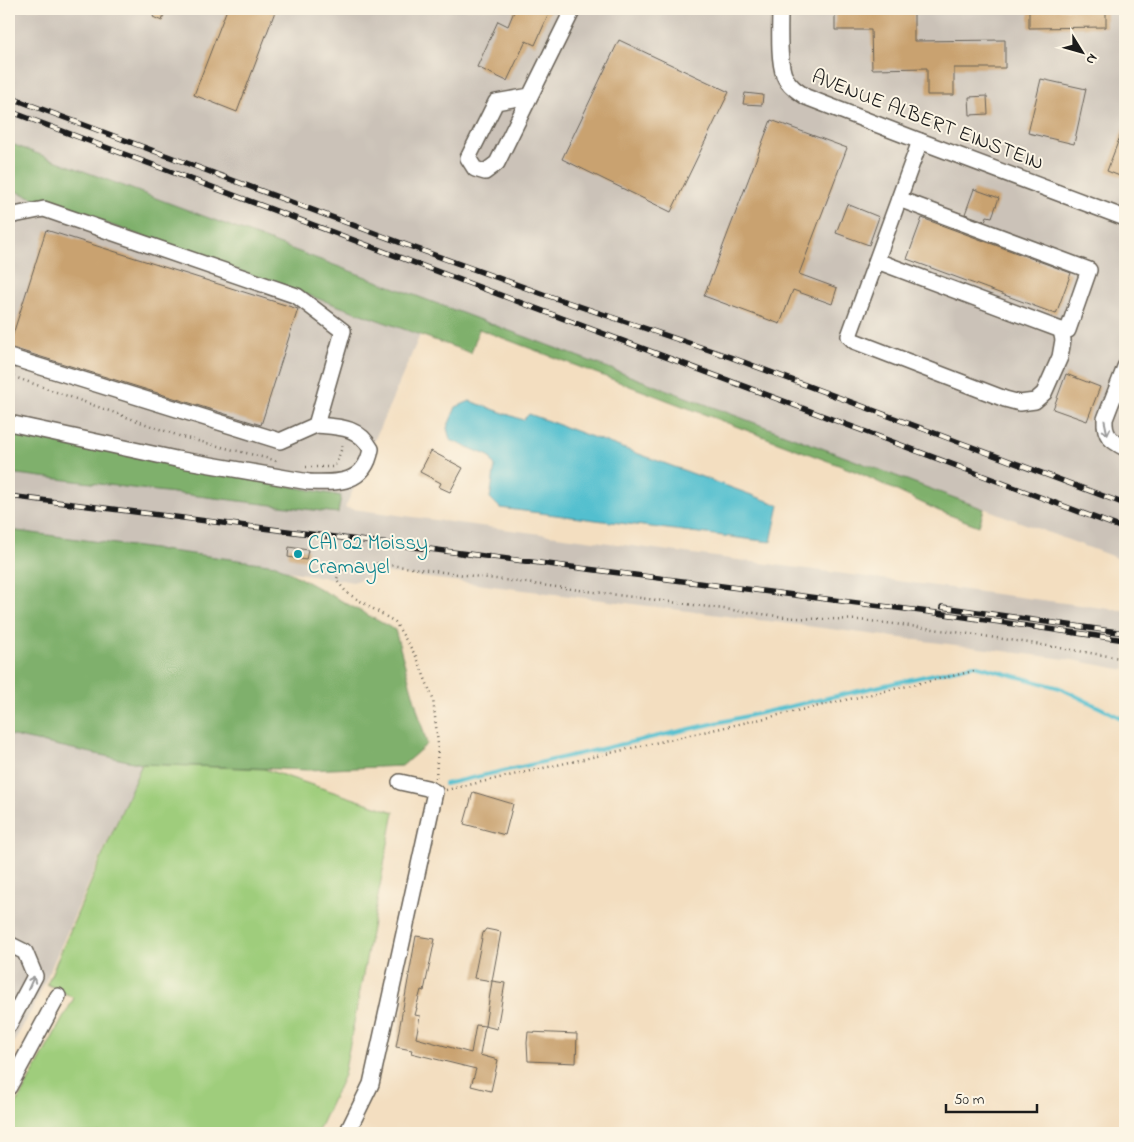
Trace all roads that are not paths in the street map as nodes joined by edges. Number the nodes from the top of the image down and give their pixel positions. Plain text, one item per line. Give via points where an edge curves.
1 (573, 9) edge
2 (780, 9) edge
3 (530, 96) junction
4 (920, 141) junction
5 (899, 198) junction
6 (9, 218) edge
7 (1125, 218) edge
8 (877, 261) junction
9 (1061, 330) junction
10 (9, 357) edge
11 (1125, 367) edge
12 (9, 423) edge
13 (316, 425) junction
14 (1125, 448) edge
15 (400, 782) dead end
16 (9, 944) edge
17 (58, 996) dead end
18 (9, 1026) edge
19 (9, 1087) edge
20 (347, 1133) edge

1 - 3 street
2 - 4 street, AVENUE ALBERT EINSTEIN via 781,63 784,77 793,88 806,97
3 - 3 street via 496,102 468,158 475,169 485,172 497,163
4 - 5 street
4 - 7 street, AVENUE ALBERT EINSTEIN
5 - 8 street
5 - 9 street via 1089,270 1068,330
6 - 13 street via 44,209 297,296 343,332
8 - 9 street
8 - 9 street via 850,336 854,341 1005,399 1020,403 1035,401 1044,393 1060,356
10 - 13 street via 280,441
11 -> 14 street via 1105,419 1108,435
12 - 13 street via 176,460 289,479 345,481 360,472 370,457 368,442 350,429
15 - 20 street via 435,792 371,1084
18 -> 16 street via 35,976 25,952
17 - 19 street

